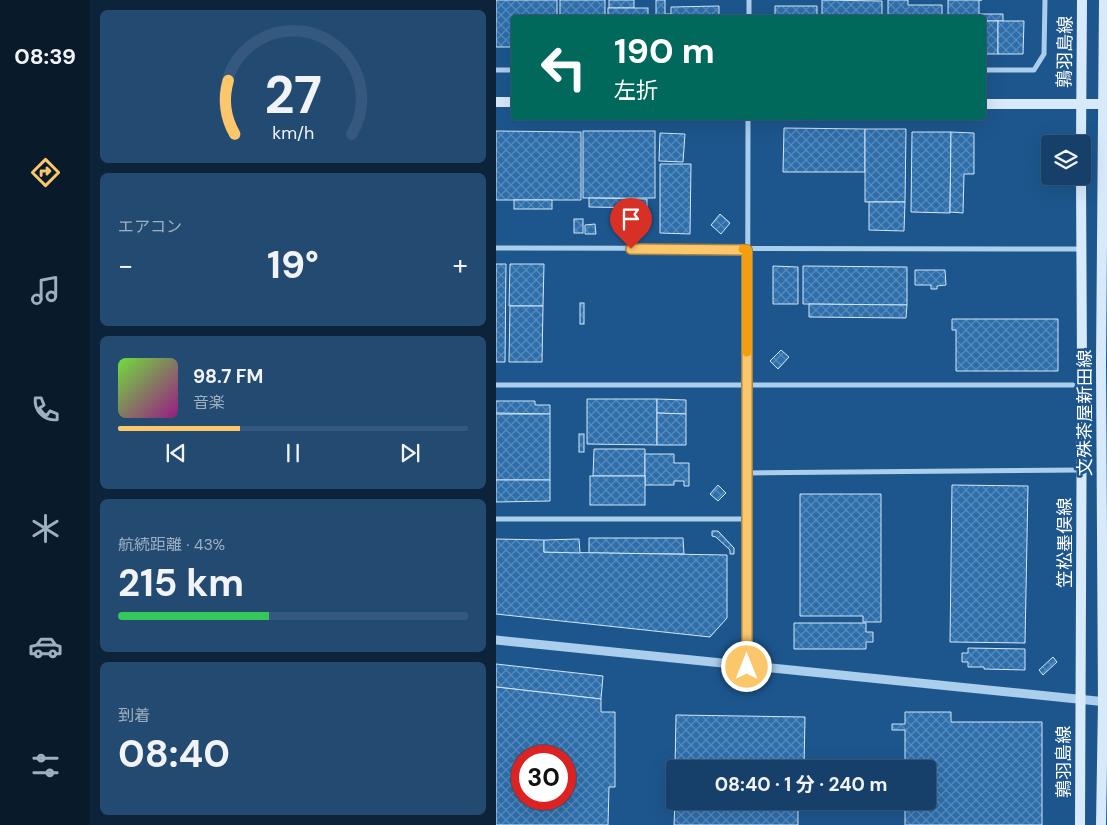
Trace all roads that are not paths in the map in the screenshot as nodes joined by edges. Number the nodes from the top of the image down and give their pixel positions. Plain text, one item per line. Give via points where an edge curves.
1 (749, 0) edge
2 (1045, 0) edge
3 (1082, 0) edge
4 (1104, 0) edge
5 (749, 15) edge
6 (496, 70) edge
7 (511, 70) edge
8 (986, 70) edge
9 (496, 102) edge
10 (511, 102) edge
11 (986, 104) edge
12 (1080, 104) junction
13 (1105, 104) edge
14 (748, 120) edge
15 (1081, 135) edge
16 (1081, 185) edge
17 (496, 248) edge
18 (1081, 249) junction
19 (747, 250) junction
20 (1104, 365) edge
21 (496, 384) edge
22 (747, 385) junction
23 (1073, 385) dead end
24 (1081, 470) junction
25 (748, 473) junction
26 (496, 519) edge
27 (748, 519) junction
28 (1104, 622) edge
29 (496, 640) edge
30 (747, 667) junction
31 (1080, 699) junction
32 (1105, 702) edge
33 (1080, 825) edge
34 (1101, 825) edge

1 - 5 street
2 - 8 street via 1044,54 1034,70
3 - 12 main road, 鶉羽島線
4 - 13 main road, 文殊茶屋新田線
6 - 7 street
9 - 10 main road
11 - 12 main road
12 - 13 main road
12 - 15 main road
13 - 20 main road, 文殊茶屋新田線
14 - 19 street
16 - 18 main road, 笠松墨俣線
17 - 19 street
18 - 19 street
18 - 24 main road, 笠松墨俣線
19 - 22 street
20 - 28 main road, 文殊茶屋新田線
21 - 22 street
22 - 23 street
22 - 25 street
24 - 25 street
24 - 31 main road, 笠松墨俣線
25 - 27 street
26 - 27 street
27 - 30 street
28 - 32 main road, 文殊茶屋新田線
29 - 30 street
30 - 31 street
31 - 32 street
31 - 33 main road, 鶉羽島線
32 - 34 main road, 文殊茶屋新田線

